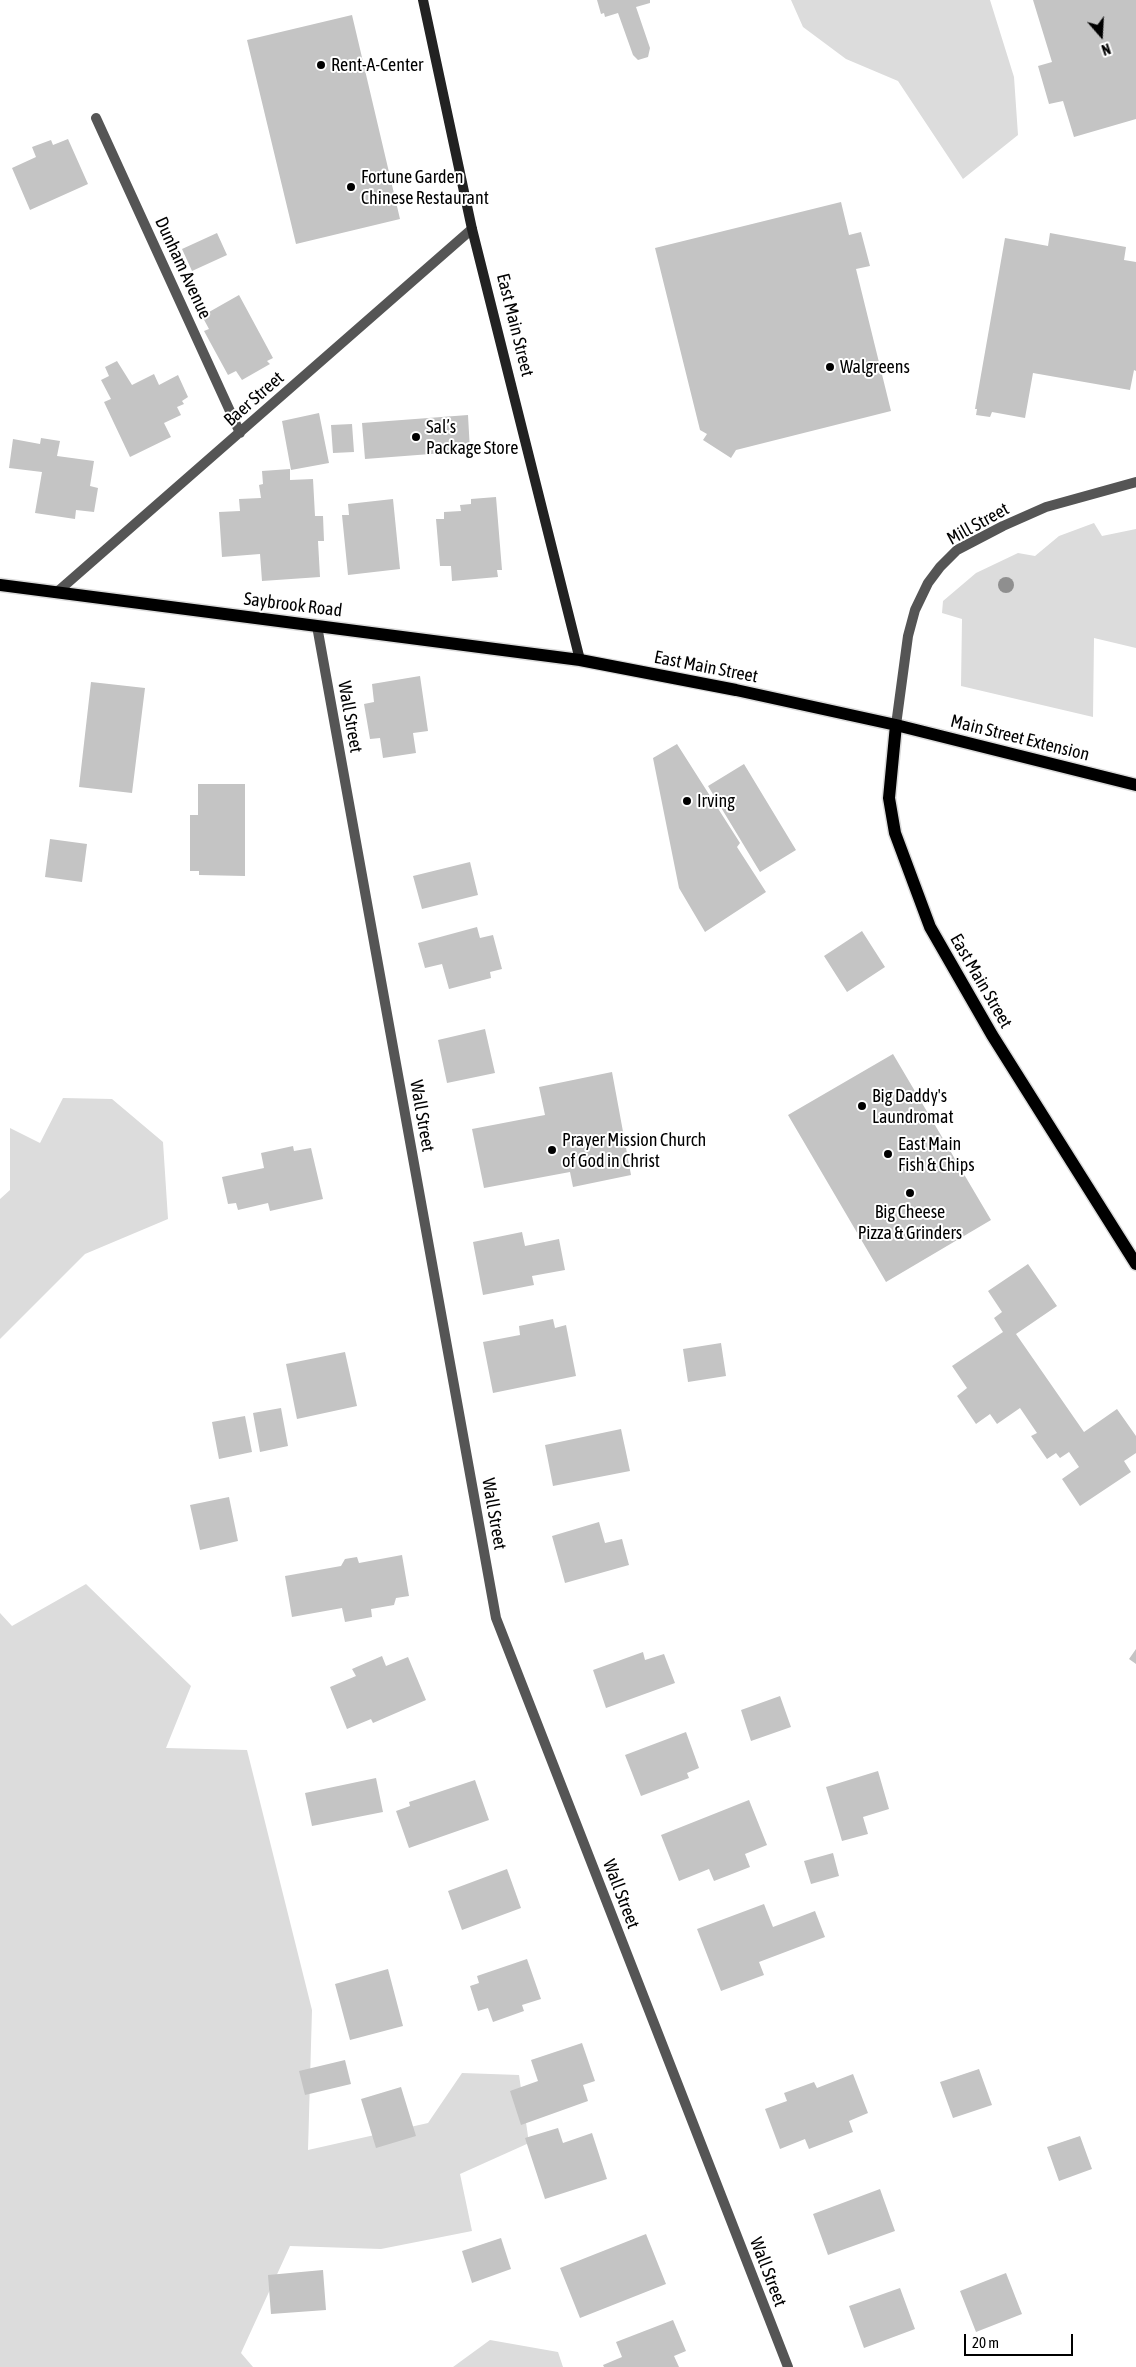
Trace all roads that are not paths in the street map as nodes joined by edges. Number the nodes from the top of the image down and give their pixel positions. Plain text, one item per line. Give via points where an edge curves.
1 (423, 0) edge
2 (96, 118) dead end
3 (472, 229) junction
4 (240, 432) junction
5 (1136, 482) edge
6 (0, 585) edge
7 (56, 593) junction
8 (317, 626) junction
9 (580, 660) junction
10 (896, 725) junction
11 (1136, 785) edge
12 (1136, 1264) edge
13 (788, 2367) edge

1 - 3 main road, East Main Street
2 - 4 street, Dunham Avenue
3 - 4 street, Baer Street
3 - 9 main road, East Main Street
4 - 7 street, Baer Street
5 - 10 street, Mill Street via 1074,498 1003,526 957,550 940,567 915,610 908,636
6 - 7 main road, Saybrook Road
7 - 8 main road, Saybrook Road
8 - 9 main road, Saybrook Road
8 - 13 street, Wall Street via 496,1618
9 - 10 main road, East Main Street
10 - 11 main road, Main Street Extension
10 - 12 main road, East Main Street via 890,798 892,816 895,833 930,927 992,1035

